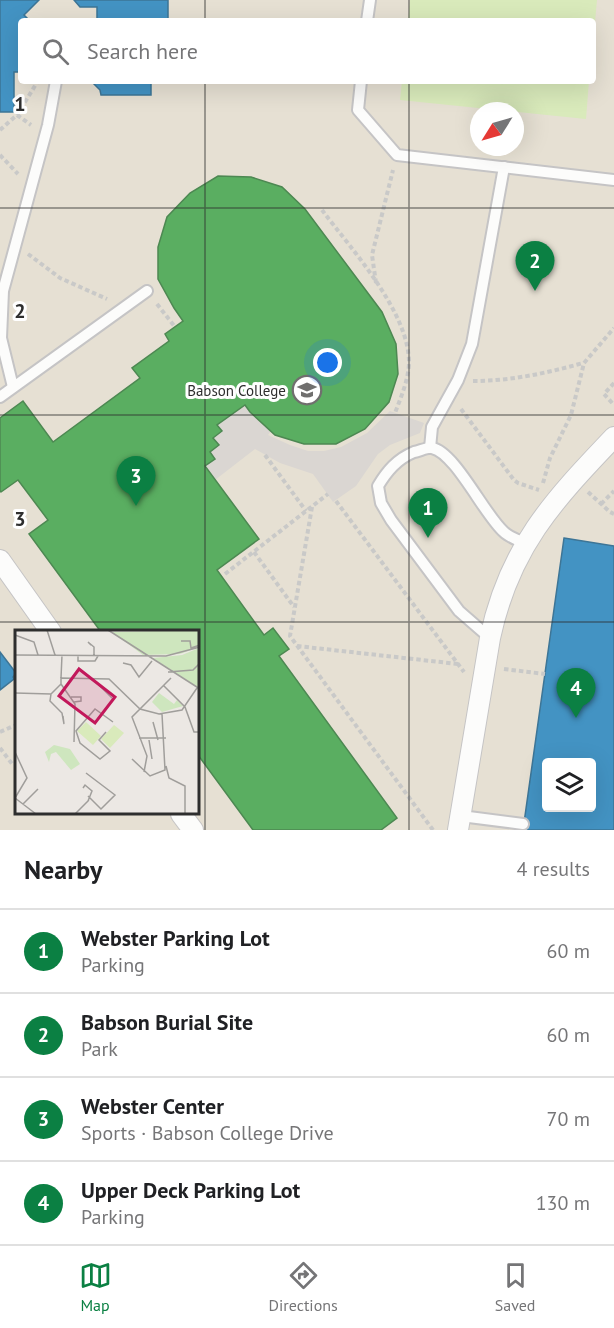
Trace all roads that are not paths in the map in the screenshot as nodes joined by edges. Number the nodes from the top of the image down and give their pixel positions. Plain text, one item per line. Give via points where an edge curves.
1 (370, 0) edge
2 (367, 18) edge
3 (55, 84) edge
4 (361, 84) edge
5 (504, 167) junction
6 (614, 180) edge
7 (147, 291) road end
8 (13, 387) junction
9 (0, 397) edge
10 (614, 437) edge
11 (430, 448) junction
12 (525, 543) junction
13 (0, 560) edge
14 (50, 630) edge
15 (490, 638) junction
16 (182, 815) edge
17 (460, 823) edge
18 (524, 824) dead end
19 (193, 830) edge

1 - 2 lane
3 - 8 lane via 3,291 1,338
4 - 5 lane via 358,110 397,155
5 - 6 lane
5 - 11 lane via 472,344 458,380 432,427
7 - 8 lane
8 - 9 lane
10 - 12 street via 555,500
11 - 12 lane via 444,454 504,533
11 - 15 lane via 403,457 387,471 378,494 391,520 459,611
12 - 15 street via 506,582
13 - 14 street
15 - 17 street
16 - 19 street
17 - 18 lane

